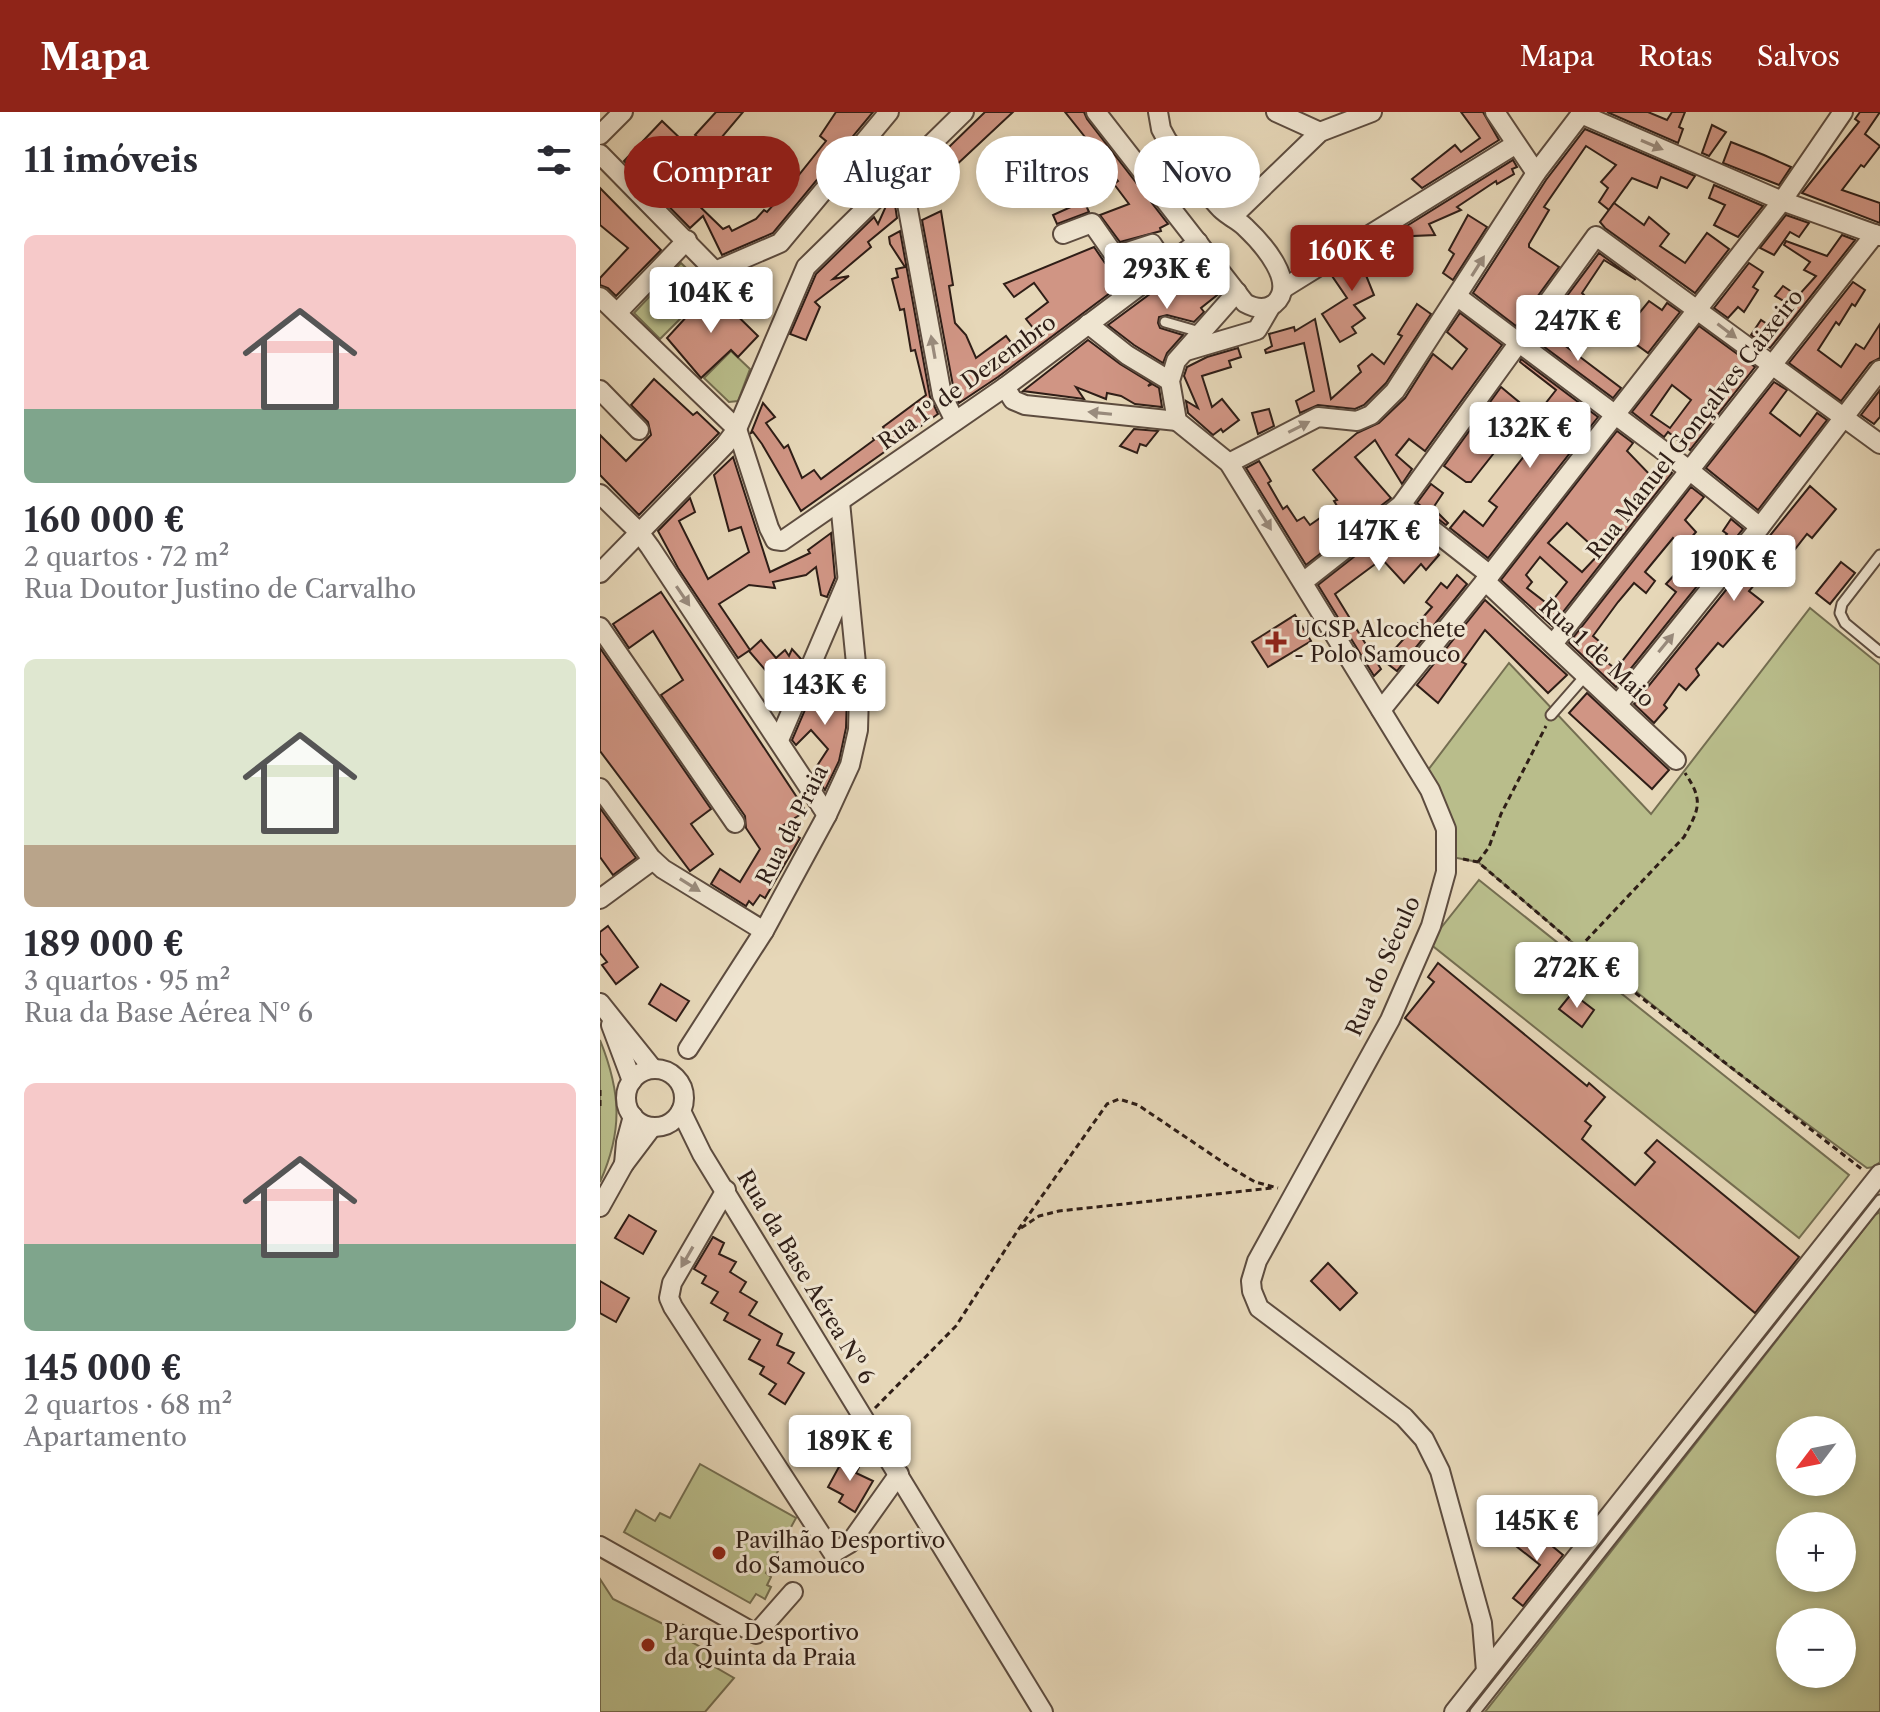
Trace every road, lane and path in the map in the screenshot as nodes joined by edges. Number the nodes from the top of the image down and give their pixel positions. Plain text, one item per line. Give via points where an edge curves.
1 (623, 112) edge
2 (889, 112) edge
3 (964, 112) edge
4 (1096, 112) edge
5 (1158, 112) edge
6 (1276, 112) edge
7 (1372, 112) edge
8 (1495, 112) edge
9 (1843, 112) edge
10 (1580, 113) edge
11 (1320, 132) junction
12 (600, 135) edge
13 (938, 136) edge
14 (1516, 144) junction
15 (600, 154) edge
16 (1536, 173) junction
17 (1782, 201) junction
18 (864, 208) edge
19 (908, 208) edge
20 (1232, 217) junction
21 (788, 230) junction
22 (1063, 234) dead end
23 (1878, 235) edge
24 (687, 240) junction
25 (1198, 242) junction
26 (815, 256) junction
27 (1166, 265) junction
28 (1284, 288) junction
29 (1237, 292) junction
30 (600, 297) edge
31 (1458, 297) junction
32 (1271, 306) junction
33 (1696, 309) junction
34 (617, 313) junction
35 (1165, 322) dead end
36 (1088, 324) junction
37 (1200, 332) junction
38 (1519, 341) junction
39 (1186, 351) junction
40 (1773, 366) junction
41 (1880, 370) edge
42 (1170, 381) junction
43 (1005, 387) junction
44 (600, 390) edge
45 (1615, 415) junction
46 (1844, 417) junction
47 (955, 421) junction
48 (1177, 421) junction
49 (737, 429) junction
50 (639, 430) dead end
51 (1880, 444) edge
52 (1229, 463) junction
53 (1689, 470) junction
54 (600, 494) edge
55 (840, 502) junction
56 (1401, 505) junction
57 (1760, 527) junction
58 (639, 532) junction
59 (1880, 555) edge
60 (600, 573) edge
61 (1488, 578) junction
62 (848, 580) junction
63 (1303, 582) junction
64 (600, 627) edge
65 (1553, 644) junction
66 (1880, 652) edge
67 (1586, 675) junction
68 (1618, 704) junction
69 (1381, 710) junction
70 (1551, 715) joint
71 (779, 740) junction
72 (1676, 760) joint
73 (600, 788) edge
74 (827, 815) junction
75 (735, 823) dead end
76 (1446, 856) junction
77 (653, 860) junction
78 (1478, 862) junction
79 (600, 899) edge
80 (764, 931) junction
81 (1579, 948) junction
82 (603, 1007) edge
83 (688, 1049) dead end
84 (653, 1069) junction
85 (632, 1081) junction
86 (600, 1090) edge
87 (600, 1110) edge
88 (681, 1111) junction
89 (633, 1116) junction
90 (659, 1126) junction
91 (702, 1154) junction
92 (624, 1164) junction
93 (1878, 1177) edge
94 (1274, 1187) junction
95 (726, 1190) junction
96 (1293, 1192) junction
97 (1880, 1200) edge
98 (600, 1207) edge
99 (1018, 1230) junction
100 (861, 1412) junction
101 (899, 1474) junction
102 (600, 1546) edge
103 (793, 1592) dead end
104 (1482, 1623) junction
105 (1520, 1628) junction
106 (1486, 1671) junction
107 (1043, 1712) edge
108 (1454, 1712) edge
109 (1475, 1712) edge

1 - 12 street
2 - 21 street
3 - 13 street
4 - 25 street
5 - 20 street via 1167,140
6 - 11 street
7 - 11 street
8 - 14 street
9 - 17 street
10 - 16 street
10 -> 17 street
11 - 20 street
14 - 16 street
14 - 28 street
15 - 24 street
31 -> 16 street
17 - 23 street
17 - 33 street
18 - 26 street
47 -> 19 street via 942,395
20 - 28 street via 1278,268
21 - 24 street via 780,243 715,271
21 - 26 street
22 - 27 street via 1092,223 1115,256 1152,244
23 - 40 street, Rua Manuel Gonçalves Caixeiro
24 - 34 street
25 - 27 street, Rua 1º de Dezembro
25 - 29 street
26 - 49 street
27 - 36 street, Rua 1º de Dezembro
28 - 32 street
29 - 32 street via 1254,308
29 - 37 street
30 - 34 street
31 - 38 street
52 -> 31 street via 1318,417 1357,421 1371,415 1395,391
32 - 39 street via 1257,330
33 - 38 street via 1596,236
33 -> 40 street
33 - 45 street
34 - 49 street
35 - 37 lane
36 - 42 street
36 - 43 street, Rua 1º de Dezembro
37 - 39 street
38 - 45 street
38 - 56 street
39 - 42 street via 1176,361
40 - 46 street
40 - 53 street, Rua Manuel Gonçalves Caixeiro
41 - 46 street
42 - 48 street
43 - 47 street, Rua 1º de Dezembro
48 -> 43 street via 1025,405 1013,400
44 - 50 street
45 - 53 street
45 - 61 street
46 - 51 street
46 - 57 street
47 - 55 street, Rua 1º de Dezembro
48 - 52 street, Rua do Século
49 - 55 street, Rua 1º de Dezembro via 775,540 782,541
49 - 58 street
52 -> 63 street, Rua do Século
53 - 57 street
53 - 65 street, Rua Manuel Gonçalves Caixeiro
54 - 58 street
55 - 62 street, Rua da Praia
56 - 61 street, Rua 1 de Maio
56 - 63 street
68 -> 57 street
58 - 60 street
58 -> 71 street
59 - 66 lane via 1840,613
61 - 65 street, Rua 1 de Maio
61 - 69 street
62 - 71 street
62 - 74 street, Rua da Praia via 858,730 850,765
63 - 69 street, Rua do Século
64 - 75 street
65 - 67 street, Rua 1 de Maio
67 - 68 street, Rua 1 de Maio
67 - 70 lane
68 - 72 street, Rua 1 de Maio
69 - 76 street, Rua do Século via 1430,790 1446,829
70 - 78 path
71 - 74 street
72 - 81 path via 1699,799 1696,815 1684,837
73 - 77 street
74 - 80 street, Rua da Praia
76 - 78 path
76 - 96 street, Rua do Século via 1431,926 1390,1020
77 - 79 street
77 -> 80 street
78 - 81 path
80 - 83 street, Rua da Praia
81 - 93 path
82 - 84 street
82 - 85 street
84 - 85 street
84 - 88 street via 671,1074 681,1085
85 - 89 street via 626,1098
86 - 87 path
88 - 90 street
88 - 91 street
89 - 90 street via 643,1125
89 - 92 street
90 - 91 street
90 - 92 street
91 - 95 street, Rua da Base Aérea Nº 6
92 - 98 street
93 - 105 street
94 - 96 path
94 - 99 path via 1059,1211
94 - 99 path via 1255,1182 1138,1105 1119,1099 1107,1104
95 - 100 street, Rua da Base Aérea Nº 6
95 -> 101 street via 672,1283 673,1307 833,1553 850,1543
96 - 104 street, Rua do Século via 1253,1271 1254,1300 1279,1326 1404,1417 1424,1439 1440,1471
97 - 109 lane
99 - 100 path via 956,1326 876,1407
100 - 101 street, Rua da Base Aérea Nº 6
101 - 107 street, Rua da Base Aérea Nº 6
102 - 103 street via 756,1634
104 - 105 street via 1497,1630
104 - 106 street, Rua do Século
105 - 106 street
106 - 108 street

